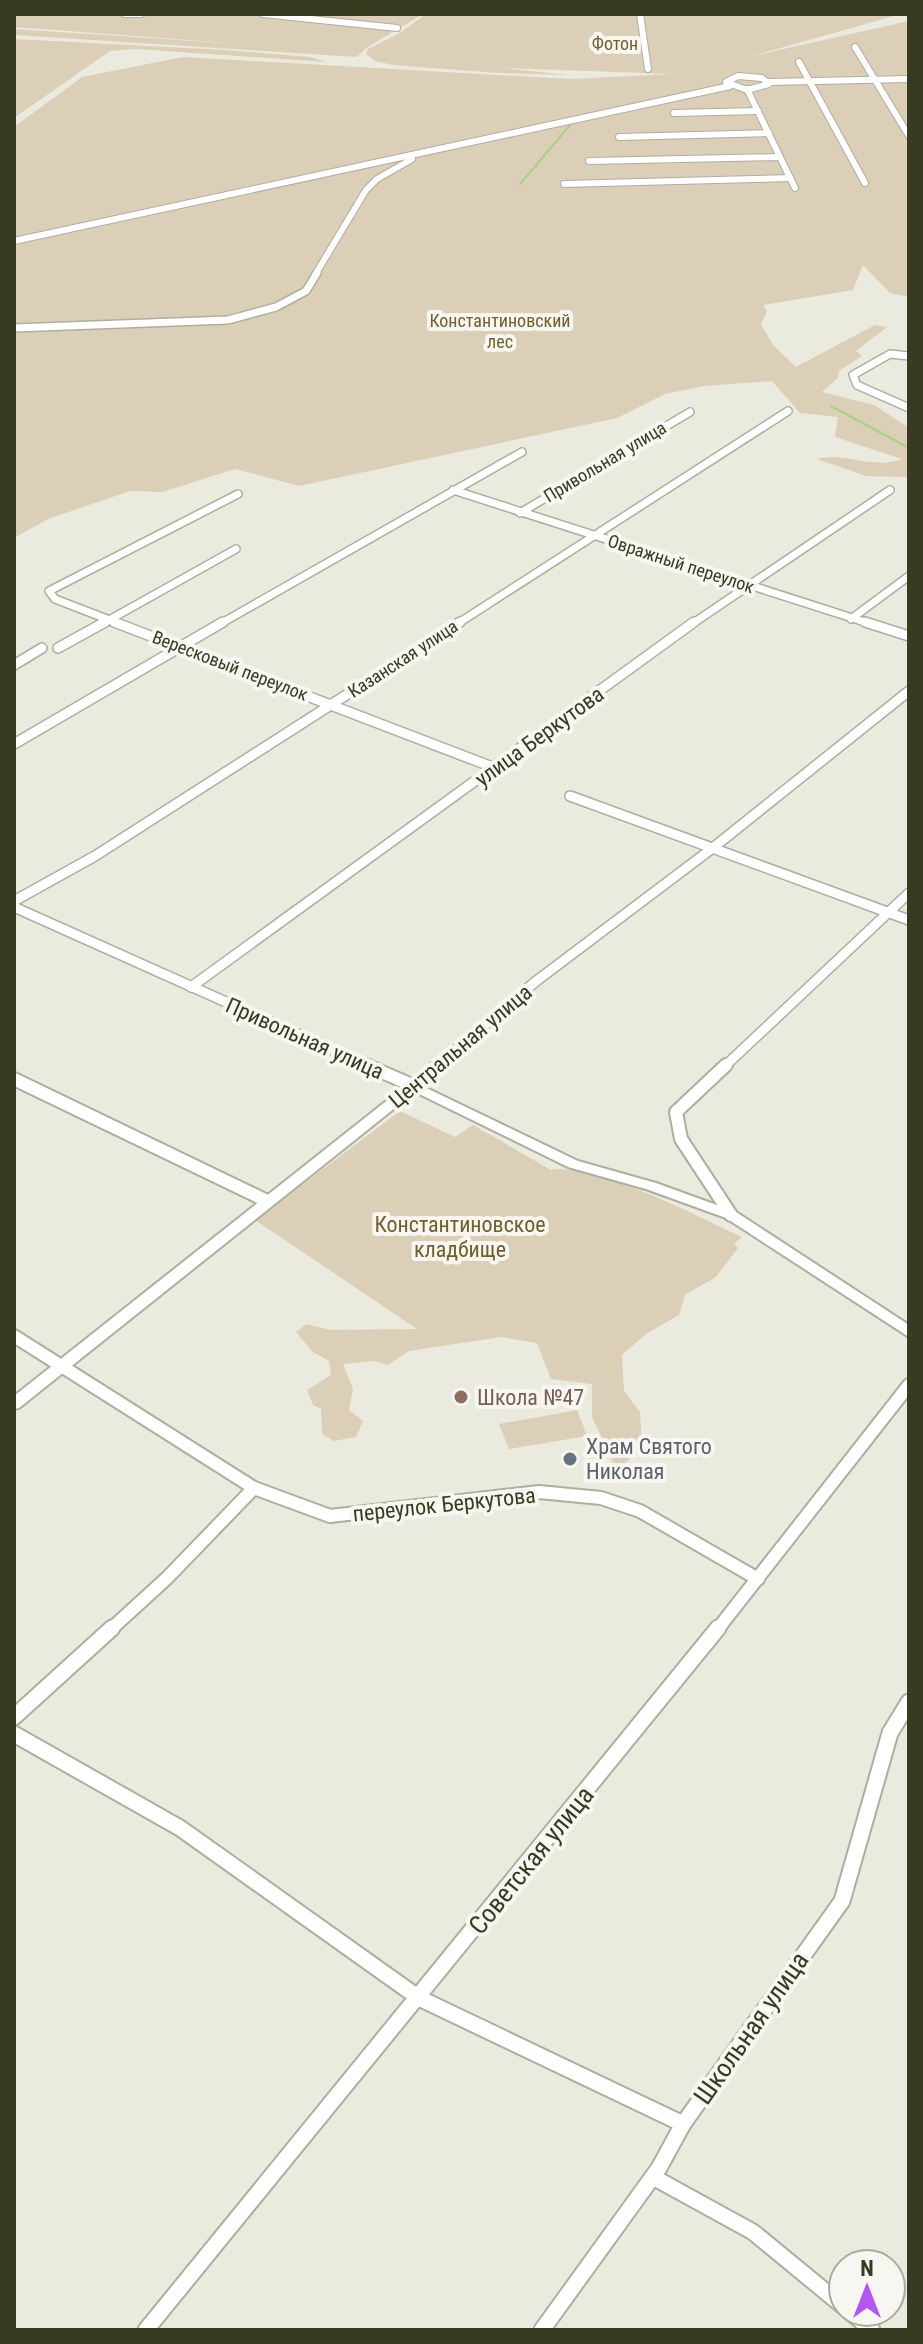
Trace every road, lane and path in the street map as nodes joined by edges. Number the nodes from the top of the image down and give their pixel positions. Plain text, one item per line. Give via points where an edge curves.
1 (125, 14) edge
2 (141, 14) edge
3 (263, 14) edge
4 (640, 14) edge
5 (397, 28) dead end
6 (855, 47) dead end
7 (799, 62) dead end
8 (648, 69) dead end
9 (909, 79) edge
10 (875, 80) junction
11 (810, 81) junction
12 (769, 82) junction
13 (730, 86) junction
14 (747, 89) junction
15 (758, 111) junction
16 (674, 113) dead end
17 (769, 133) junction
18 (909, 136) edge
19 (619, 137) dead end
20 (429, 152) junction
21 (780, 157) junction
22 (589, 161) dead end
23 (790, 178) junction
24 (865, 183) dead end
25 (564, 184) dead end
26 (795, 188) dead end
27 (14, 241) edge
28 (14, 328) edge
29 (905, 355) edge
30 (909, 408) edge
31 (788, 411) dead end
32 (690, 412) dead end
33 (522, 452) dead end
34 (453, 490) junction
35 (890, 490) dead end
36 (238, 494) dead end
37 (520, 513) junction
38 (593, 535) junction
39 (236, 549) dead end
40 (909, 576) edge
41 (745, 585) junction
42 (851, 619) junction
43 (110, 620) junction
44 (909, 636) edge
45 (183, 647) junction
46 (42, 648) dead end
47 (58, 648) dead end
48 (14, 665) edge
49 (909, 691) edge
50 (331, 705) junction
51 (14, 744) edge
52 (495, 768) junction
53 (570, 796) dead end
54 (714, 847) junction
55 (909, 893) edge
56 (14, 904) edge
57 (887, 912) junction
58 (909, 920) edge
59 (191, 987) junction
60 (14, 1079) edge
61 (414, 1086) junction
62 (267, 1201) junction
63 (731, 1215) junction
64 (909, 1332) edge
65 (14, 1336) edge
66 (61, 1366) junction
67 (909, 1385) edge
68 (14, 1404) edge
69 (254, 1488) junction
70 (758, 1579) junction
71 (909, 1702) edge
72 (14, 1717) edge
73 (14, 1734) edge
74 (419, 1998) junction
75 (683, 2124) junction
76 (653, 2177) junction
77 (827, 2293) edge
78 (146, 2330) edge
79 (542, 2330) edge

1 - 2 street
3 - 5 street
4 - 8 street
6 - 10 street
7 - 11 street
9 - 10 street
10 - 11 street
10 - 18 street
11 - 12 street
11 - 24 street
12 - 13 street via 738,76 726,80
12 - 14 street
13 - 14 street
13 - 20 street
14 - 15 street
15 - 16 street
15 - 17 street
17 - 19 street
17 - 21 street
20 - 27 street
20 - 28 street via 391,169 366,190 306,291 286,303 228,320
21 - 22 street
21 - 23 street
23 - 25 street
23 - 26 street
29 - 30 street via 890,354 853,375 857,385
31 - 38 street, Казанская улица
32 - 37 street, Привольная улица
33 - 34 street
34 - 37 street, Овражный переулок
34 - 45 street
35 - 41 street, улица Беркутова
36 - 43 street, Вересковый переулок via 49,591 55,599
37 - 38 street, Овражный переулок
38 - 41 street, Овражный переулок
38 - 50 street, Казанская улица
39 - 43 street
40 - 42 street
41 - 42 street, Овражный переулок
41 - 52 street, улица Беркутова
42 - 44 street, Овражный переулок
43 - 45 street, Вересковый переулок
43 - 47 street
45 - 50 street, Вересковый переулок
45 - 51 street
46 - 48 street
49 - 54 street, Центральная улица
50 - 52 street, Вересковый переулок
50 - 56 street, Казанская улица
52 - 59 street, улица Беркутова
53 - 54 street
54 - 57 street
54 - 61 street, Центральная улица via 535,982
55 - 57 street
56 - 59 street, Привольная улица
57 - 58 street
57 - 63 street via 676,1112 681,1139
59 - 61 street, Привольная улица
60 - 62 street
61 - 62 street, Центральная улица
61 - 63 street, Привольная улица via 573,1164
62 - 66 street, Центральная улица
63 - 64 street, Привольная улица
65 - 66 street, переулок Беркутова
66 - 68 street, Центральная улица
66 - 69 street, переулок Беркутова
67 - 70 street, Советская улица
69 - 70 street, переулок Беркутова via 330,1516 539,1492 601,1498 640,1511
69 - 72 street via 167,1578
70 - 74 street, Советская улица
71 - 75 street, Школьная улица via 890,1733 842,1901
73 - 74 street via 180,1828
74 - 75 street
74 - 78 street, Советская улица
75 - 76 street, Школьная улица
76 - 77 street via 753,2232
76 - 79 street, Школьная улица

